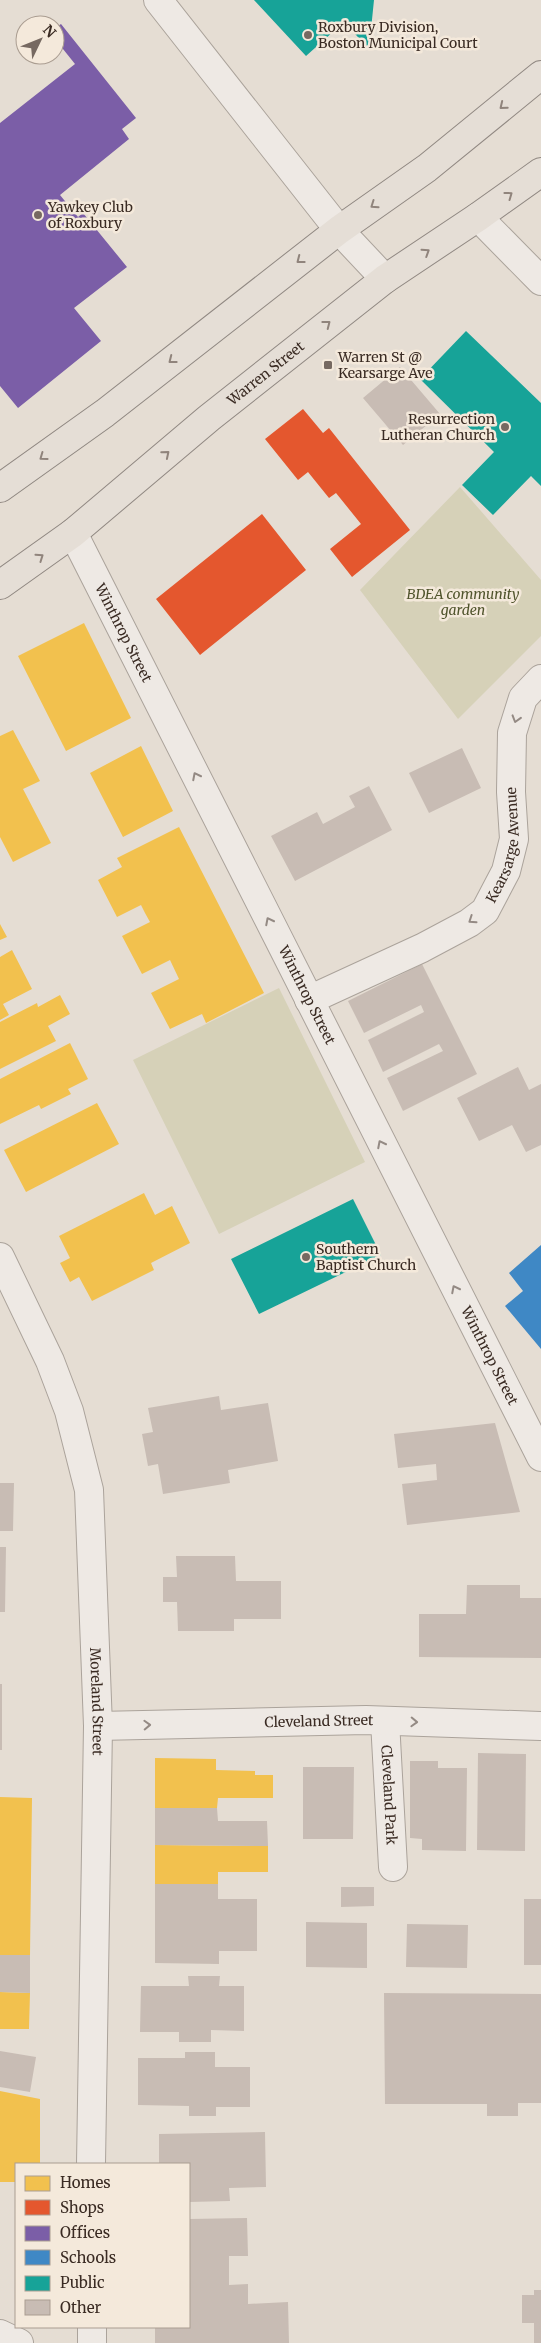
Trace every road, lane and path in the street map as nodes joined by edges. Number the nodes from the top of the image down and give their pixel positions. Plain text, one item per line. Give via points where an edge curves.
1 (158, 0) edge
2 (541, 75) edge
3 (541, 172) edge
4 (478, 217) junction
5 (339, 230) junction
6 (385, 278) junction
7 (541, 281) edge
8 (0, 488) edge
9 (73, 533) junction
10 (0, 585) edge
11 (541, 679) edge
12 (309, 1000) junction
13 (0, 1257) edge
14 (541, 1457) edge
15 (385, 1721) junction
16 (98, 1726) junction
17 (541, 1726) edge
18 (393, 1867) dead end
19 (91, 2163) edge
20 (92, 2328) edge
21 (0, 2334) edge
22 (19, 2343) edge
23 (92, 2343) edge

1 - 5 street
2 -> 5 main road via 427,168
4 -> 3 main road, Warren Street
6 -> 4 main road, Warren Street
4 - 7 street
5 - 6 street
5 -> 8 main road via 105,412
9 -> 6 main road, Warren Street via 209,418
10 -> 9 main road, Warren Street
12 -> 9 street, Winthrop Street
11 -> 12 street, Kearsarge Avenue via 523,698 512,733 514,838 506,871 486,911 422,948
14 -> 12 street, Winthrop Street
13 - 16 street, Moreland Street via 50,1360 69,1412 89,1490
16 -> 15 street, Cleveland Street
15 -> 17 street, Cleveland Street
15 - 18 street, Cleveland Park
16 - 19 street, Moreland Street
20 - 23 street
21 - 22 street

